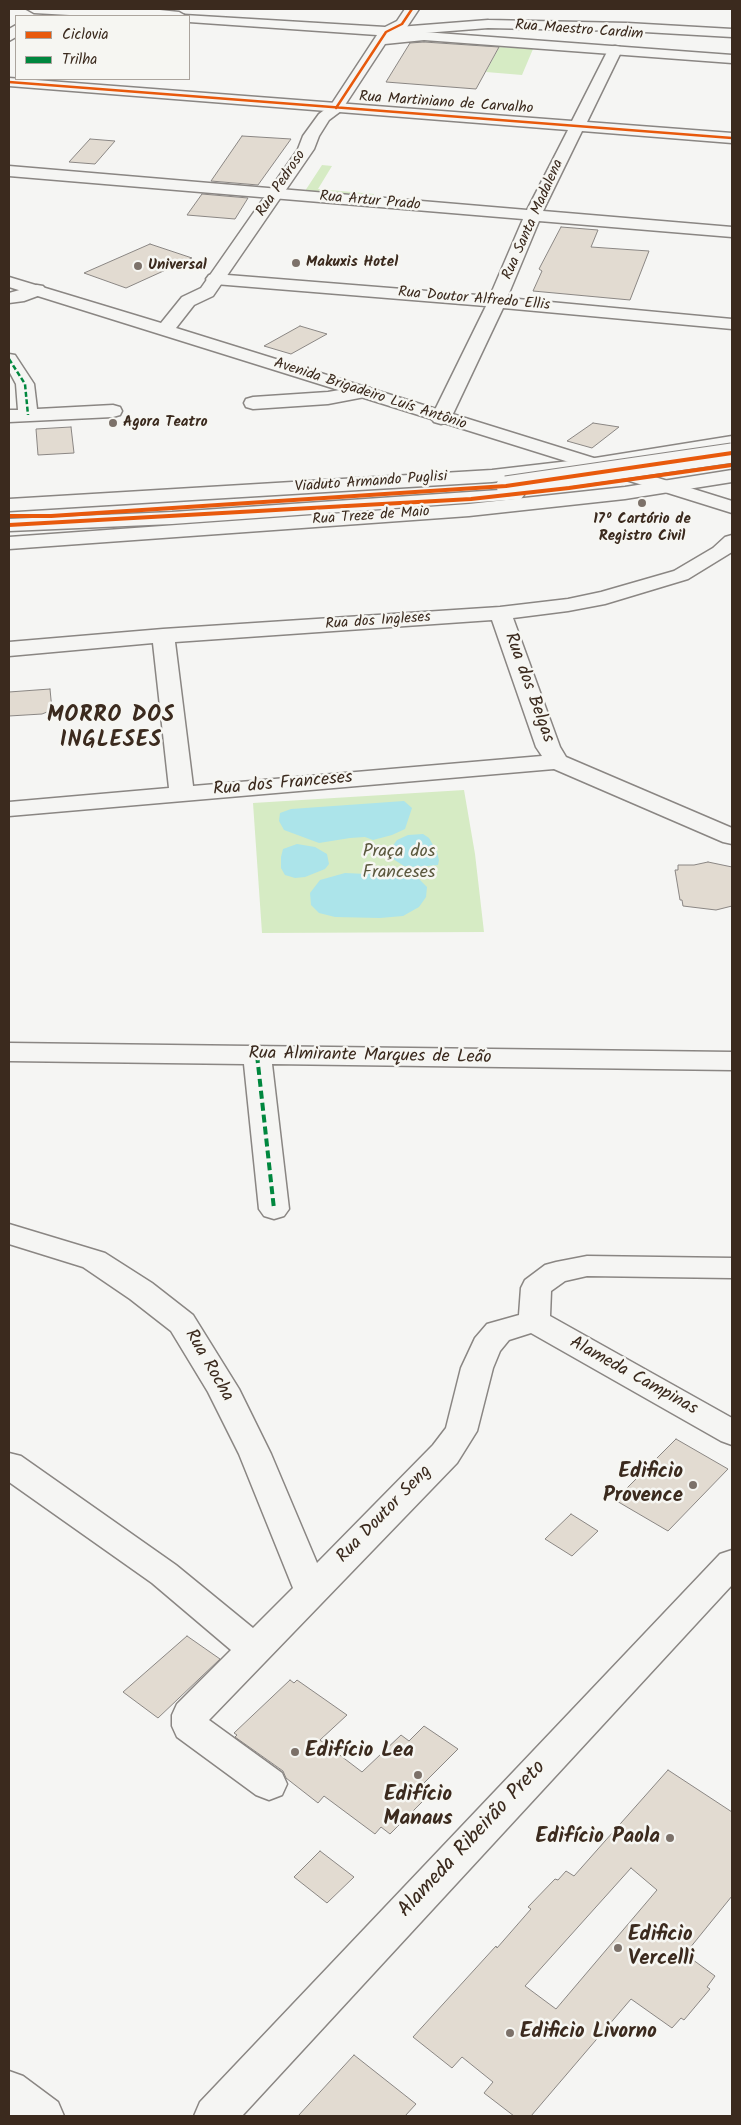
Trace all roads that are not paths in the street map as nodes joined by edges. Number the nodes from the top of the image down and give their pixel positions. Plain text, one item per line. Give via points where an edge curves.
1 (35, 9) edge
2 (114, 9) edge
3 (412, 9) edge
4 (135, 15) edge
5 (170, 15) edge
6 (190, 18) edge
7 (488, 24) junction
8 (384, 28) junction
9 (732, 33) edge
10 (484, 40) junction
11 (615, 50) junction
12 (732, 59) edge
13 (9, 82) edge
14 (336, 108) junction
15 (578, 126) junction
16 (732, 138) edge
17 (9, 172) edge
18 (275, 194) junction
19 (533, 215) junction
20 (732, 232) edge
21 (9, 282) edge
22 (211, 286) junction
23 (37, 290) junction
24 (9, 298) edge
25 (497, 302) junction
26 (196, 323) junction
27 (732, 324) edge
28 (165, 330) junction
29 (9, 359) edge
30 (363, 392) junction
31 (253, 403) dead end
32 (113, 411) dead end
33 (28, 415) junction
34 (9, 416) edge
35 (441, 418) junction
36 (732, 442) edge
37 (543, 448) junction
38 (694, 448) junction
39 (732, 453) edge
40 (595, 464) junction
41 (554, 470) junction
42 (523, 473) junction
43 (729, 473) edge
44 (669, 487) junction
45 (510, 490) junction
46 (616, 494) junction
47 (564, 500) junction
48 (9, 505) edge
49 (732, 507) edge
50 (9, 516) edge
51 (9, 526) edge
52 (732, 541) edge
53 (9, 543) edge
54 (500, 613) junction
55 (163, 636) junction
56 (9, 649) edge
57 (557, 762) junction
58 (182, 793) junction
59 (9, 809) edge
60 (732, 836) edge
61 (9, 1052) edge
62 (257, 1055) junction
63 (732, 1061) edge
64 (274, 1209) dead end
65 (9, 1234) edge
66 (732, 1268) edge
67 (534, 1321) junction
68 (732, 1433) edge
69 (9, 1465) edge
70 (732, 1563) edge
71 (311, 1591) junction
72 (255, 1650) junction
73 (269, 1784) dead end
74 (9, 2090) edge
75 (43, 2116) edge
76 (215, 2116) edge

1 - 4 main road
2 - 5 main road
3 - 8 main road via 402,24
6 - 8 main road, Rua Maestro Cardim
7 - 8 main road
7 - 9 main road
7 - 10 main road via 478,31
8 - 10 main road, Rua Maestro Cardim via 424,36
8 - 14 main road, Rua Pedroso
10 - 11 main road, Rua Maestro Cardim
11 - 12 main road, Rua Maestro Cardim
11 - 15 main road, Rua Santa Madalena
13 - 14 main road, Rua Martiniano de Carvalho
14 - 15 main road, Rua Martiniano de Carvalho
14 - 18 main road, Rua Pedroso via 324,117
15 - 16 main road, Rua Martiniano de Carvalho
15 - 19 main road, Rua Santa Madalena
17 - 18 main road, Rua Artur Prado
18 - 19 main road, Rua Artur Prado
18 - 22 main road, Rua Pedroso
19 - 20 main road, Rua Artur Prado
19 - 25 main road, Rua Santa Madalena
21 - 23 main road, Avenida Brigadeiro Luís Antônio
22 - 25 main road, Rua Doutor Alfredo Ellis
22 - 26 main road via 211,303
22 - 28 main road via 188,301
23 - 24 main road
23 - 28 main road, Avenida Brigadeiro Luís Antônio
25 - 27 main road, Rua Doutor Alfredo Ellis
25 - 35 main road, Rua Santa Madalena
26 - 28 main road, Avenida Brigadeiro Luís Antônio
26 - 30 main road, Avenida Brigadeiro Luís Antônio
29 - 33 main road via 26,384
30 - 31 main road
30 - 35 main road, Avenida Brigadeiro Luís Antônio
32 - 33 main road
33 - 34 main road
35 - 37 main road, Avenida Brigadeiro Luís Antônio
36 - 38 main road, Rua Treze de Maio
37 - 40 main road, Avenida Brigadeiro Luís Antônio
37 - 41 main road
38 - 40 main road, Rua Treze de Maio
38 - 43 main road via 677,457 674,465 677,470 690,475
39 - 45 main road, Viaduto Armando Puglisi, bridge
40 - 41 main road, Rua Treze de Maio
40 - 44 main road, Avenida Brigadeiro Luís Antônio
41 - 42 main road, Rua Treze de Maio
41 - 46 main road via 577,483
42 - 47 main road via 560,482 566,491
42 - 48 main road, Rua Treze de Maio via 420,482
43 - 44 main road, Rua Treze de Maio
43 - 45 main road, Viaduto Armando Puglisi
44 - 46 main road, Rua Treze de Maio
44 - 49 main road, Avenida Brigadeiro Luís Antônio
45 - 50 main road, Viaduto Armando Puglisi
45 - 51 main road, Viaduto Armando Puglisi via 192,516
46 - 47 main road, Rua Treze de Maio
47 - 53 main road, Rua Treze de Maio via 469,510
52 - 54 main road, Rua dos Ingleses via 720,552 681,574 640,588 568,605
54 - 55 main road, Rua dos Ingleses
54 - 57 main road, Rua dos Belgas via 548,747
55 - 56 main road, Rua dos Ingleses
55 - 58 main road
57 - 58 main road, Rua dos Franceses
57 - 60 main road
58 - 59 main road, Rua dos Franceses
61 - 62 main road, Rua Almirante Marques de Leão
62 - 63 main road, Rua Almirante Marques de Leão
62 - 64 main road
65 - 71 main road, Rua Rocha via 94,1260 182,1323 223,1389 255,1454
66 - 67 main road via 587,1266 556,1272 536,1288
67 - 68 main road, Alameda Campinas
67 - 71 main road, Rua Doutor Seng via 498,1332 486,1346 461,1430 445,1454
69 - 72 main road via 164,1574
70 - 76 main road, Alameda Ribeirão Preto
71 - 72 main road, Rua Doutor Seng
72 - 73 main road, Rua Doutor Seng via 190,1715 189,1721 190,1726
74 - 75 main road

